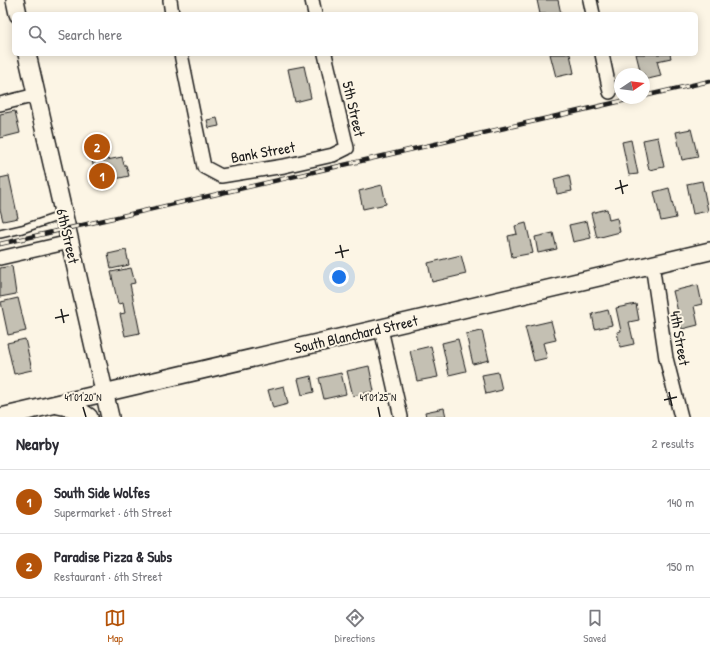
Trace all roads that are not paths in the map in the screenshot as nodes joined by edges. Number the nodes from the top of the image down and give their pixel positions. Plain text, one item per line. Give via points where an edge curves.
1 (15, 0) edge
2 (170, 0) edge
3 (312, 0) edge
4 (590, 0) edge
5 (18, 12) edge
6 (172, 12) edge
7 (315, 12) edge
8 (593, 12) edge
9 (27, 56) edge
10 (181, 56) edge
11 (325, 56) edge
12 (602, 56) edge
13 (610, 92) dead end
14 (36, 95) junction
15 (0, 104) edge
16 (347, 148) joint
17 (63, 215) junction
18 (0, 234) edge
19 (70, 242) junction
20 (710, 251) edge
21 (0, 258) edge
22 (652, 264) junction
23 (381, 328) junction
24 (104, 393) junction
25 (56, 404) junction
26 (2, 417) edge
27 (88, 417) edge
28 (110, 417) edge
29 (401, 417) edge
30 (681, 417) edge

1 - 5 street
2 - 6 street
3 - 7 street
4 - 8 street
9 - 14 street, 6th Street
10 - 16 street, Bank Street via 204,167 221,176 284,166 333,155
11 - 16 street, 5th Street
12 - 13 street
14 - 15 street
14 - 17 street, 6th Street
17 - 18 lane
17 - 19 street, 6th Street
19 - 21 street
19 - 24 street, 6th Street
20 - 22 street, South Blanchard Street
22 - 23 street, South Blanchard Street
22 - 30 street, 4th Street via 666,358
23 - 24 street, South Blanchard Street
23 - 29 street
24 - 25 street, South Blanchard Street
24 - 28 street, 6th Street
25 - 26 street, South Blanchard Street
25 - 27 street via 77,410

